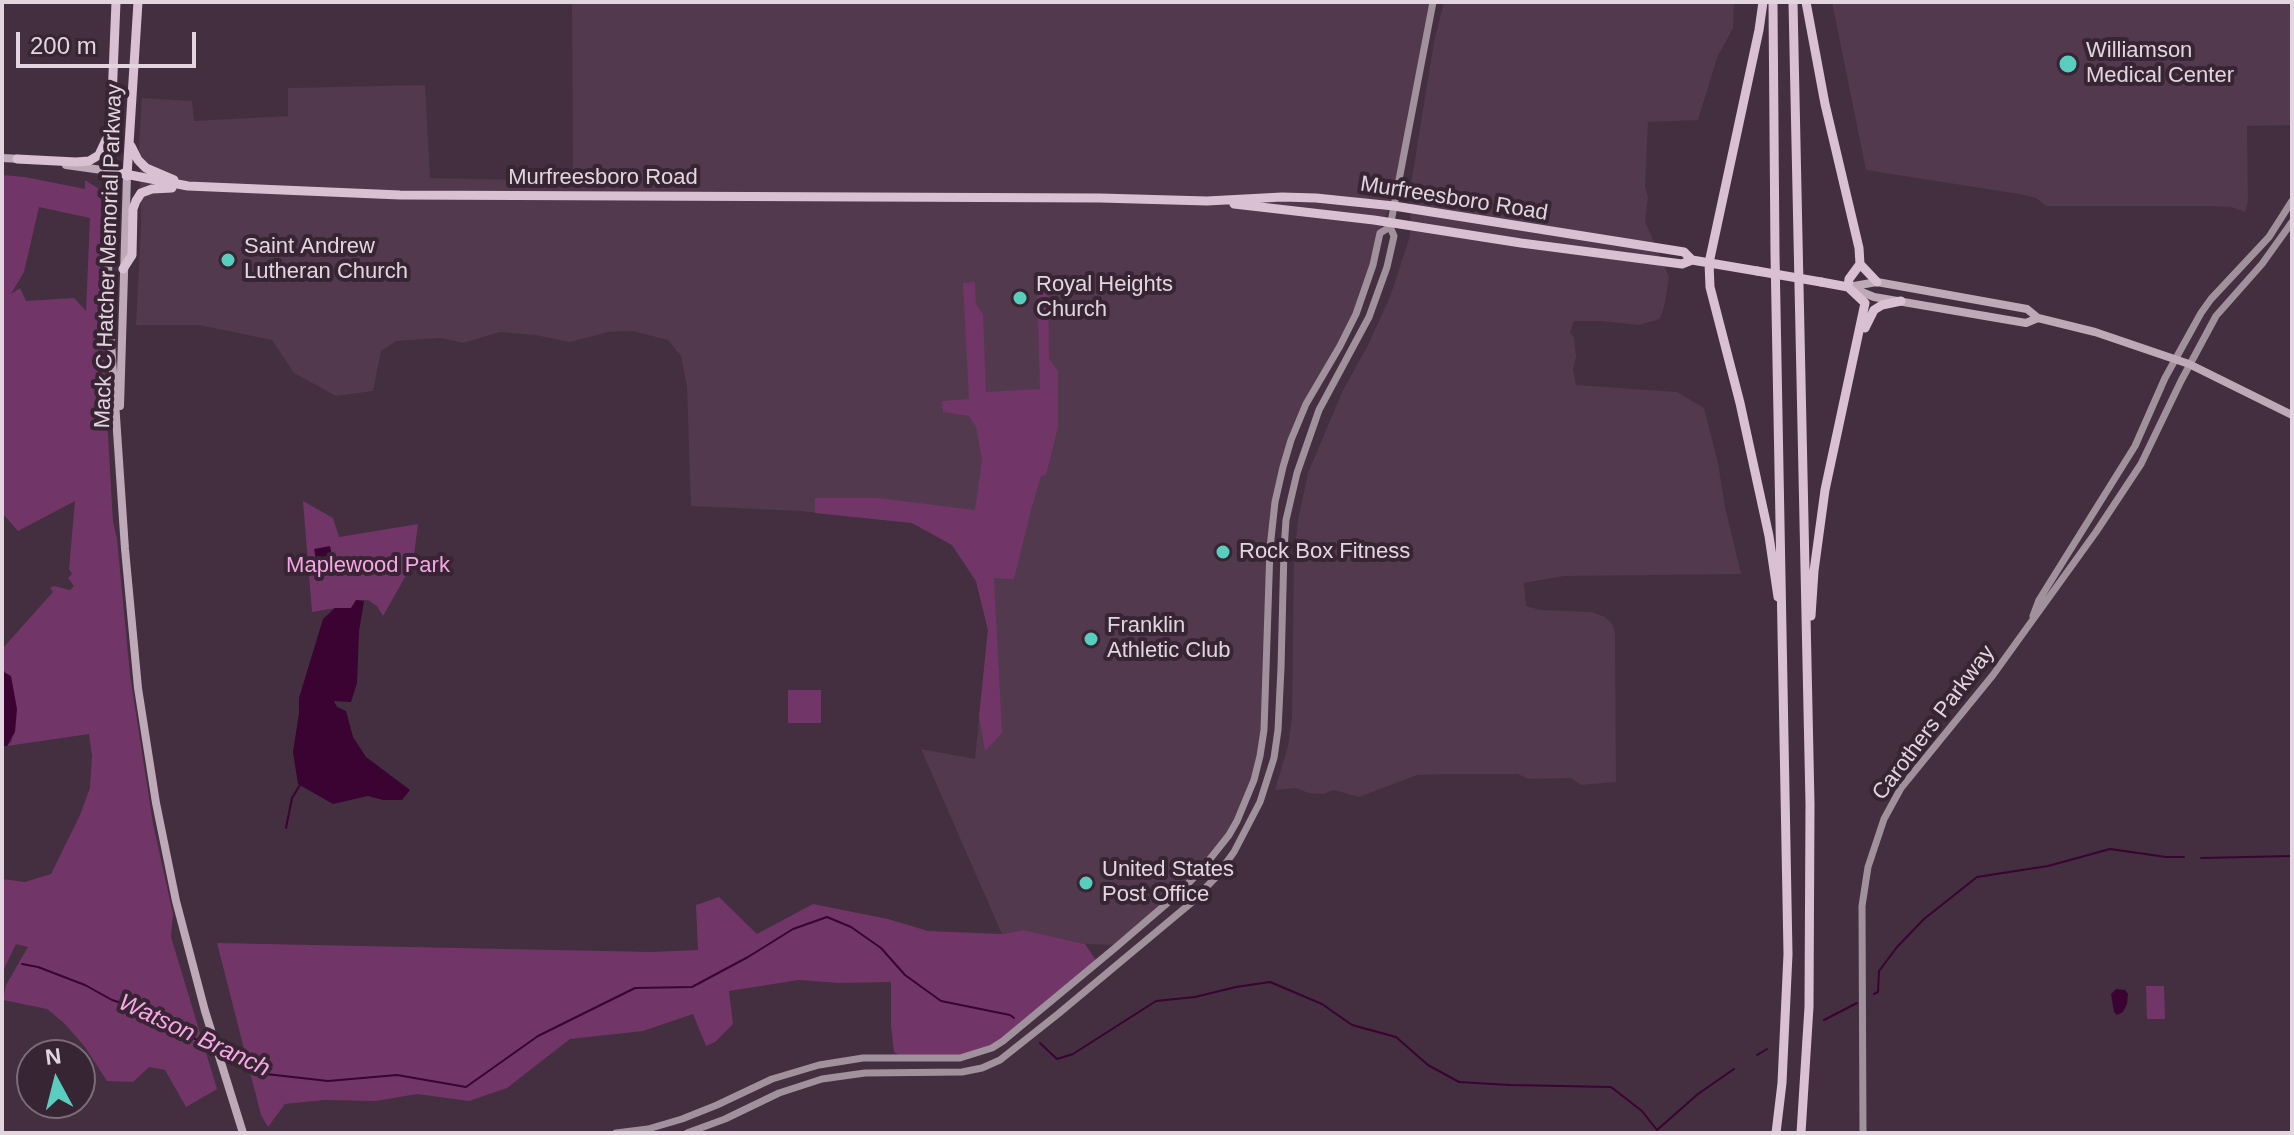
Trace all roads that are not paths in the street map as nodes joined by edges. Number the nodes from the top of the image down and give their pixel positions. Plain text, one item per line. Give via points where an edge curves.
1 (116, 2) edge
2 (138, 2) edge
3 (1433, 2) edge
4 (1763, 2) edge
5 (1773, 2) edge
6 (1793, 2) edge
7 (1806, 2) edge
8 (113, 62) junction
9 (130, 143) junction
10 (2, 158) edge
11 (17, 159) junction
12 (109, 171) junction
13 (127, 176) junction
14 (188, 186) junction
15 (199, 188) junction
16 (1207, 201) junction
17 (2292, 201) edge
18 (1394, 206) junction
19 (2292, 222) edge
20 (1390, 225) junction
21 (1692, 260) junction
22 (1709, 263) junction
23 (1860, 264) junction
24 (123, 269) junction
25 (1877, 282) junction
26 (1848, 287) junction
27 (1901, 301) junction
28 (2038, 318) junction
29 (1859, 337) junction
30 (2175, 359) junction
31 (2189, 364) junction
32 (1306, 404) junction
33 (1319, 410) junction
34 (2292, 415) edge
35 (119, 463) junction
36 (2098, 506) junction
37 (2109, 513) junction
38 (2030, 626) junction
39 (1783, 640) junction
40 (1808, 647) junction
41 (243, 1133) edge
42 (616, 1133) edge
43 (687, 1133) edge
44 (1776, 1133) edge
45 (1801, 1133) edge
46 (1863, 1133) edge

1 - 8 highway, Mack C Hatcher Memorial Parkway
2 - 9 highway, Mack C Hatcher Memorial Parkway
3 - 18 main road
4 - 22 highway
5 - 39 highway
6 - 40 highway
7 - 23 highway
8 - 11 highway via 105,143 99,155 76,162
8 - 12 highway, Mack C Hatcher Memorial Parkway
9 - 13 highway, Mack C Hatcher Memorial Parkway
9 - 14 highway via 146,168
10 - 11 main road, Murfreesboro Road
11 - 12 main road, Murfreesboro Road
12 - 13 highway, Murfreesboro Road
12 - 35 main road, Mack C Hatcher Memorial Parkway via 108,299
13 - 14 highway, Murfreesboro Road
13 - 24 main road, Mack C Hatcher Memorial Parkway
14 - 15 highway, Murfreesboro Road
15 - 16 highway, Murfreesboro Road via 400,195
15 - 24 highway via 141,193 133,209 132,255
16 - 18 highway, Murfreesboro Road via 1316,198
16 - 20 highway, Murfreesboro Road
17 - 30 main road, Carothers Parkway via 2269,237 2211,299
18 - 20 main road
18 - 21 highway, Murfreesboro Road via 1684,252
19 - 31 main road, Carothers Parkway via 2216,316
20 - 21 highway, Murfreesboro Road via 1682,264
20 - 32 main road via 1380,233 1349,331
20 - 33 main road via 1394,236 1379,292
21 - 22 highway, Murfreesboro Road
22 - 26 highway, Murfreesboro Road, bridge
22 - 39 highway via 1710,287 1769,536
23 - 25 highway
23 - 26 highway
24 - 35 main road, Mack C Hatcher Memorial Parkway
25 - 26 main road, Murfreesboro Road
25 - 28 main road, Murfreesboro Road via 2010,305
26 - 27 main road, Murfreesboro Road
26 - 29 highway via 1865,303
27 - 28 main road, Murfreesboro Road via 2026,323
27 - 29 highway via 1874,310
28 - 30 main road, Murfreesboro Road
29 - 40 highway via 1825,490
30 - 31 main road, Murfreesboro Road
30 - 36 main road, Carothers Parkway via 2135,446
31 - 34 main road, Murfreesboro Road
31 - 37 main road, Carothers Parkway via 2141,464
32 - 33 main road
32 - 42 main road via 1275,502 1260,756 1237,821 1202,869 992,1048 960,1058 863,1058 819,1065 772,1079 682,1119
33 - 43 main road via 1286,520 1274,758 1249,827 1215,878 1000,1060 962,1072 822,1079
35 - 41 main road, Mack C Hatcher Memorial Parkway via 145,741 176,901
36 - 37 main road
36 - 38 main road, Carothers Parkway via 2039,600
37 - 38 main road, Carothers Parkway
38 - 46 main road, Carothers Parkway via 1901,788 1876,840 1862,906
39 - 44 highway via 1788,954
40 - 45 highway via 1810,980

